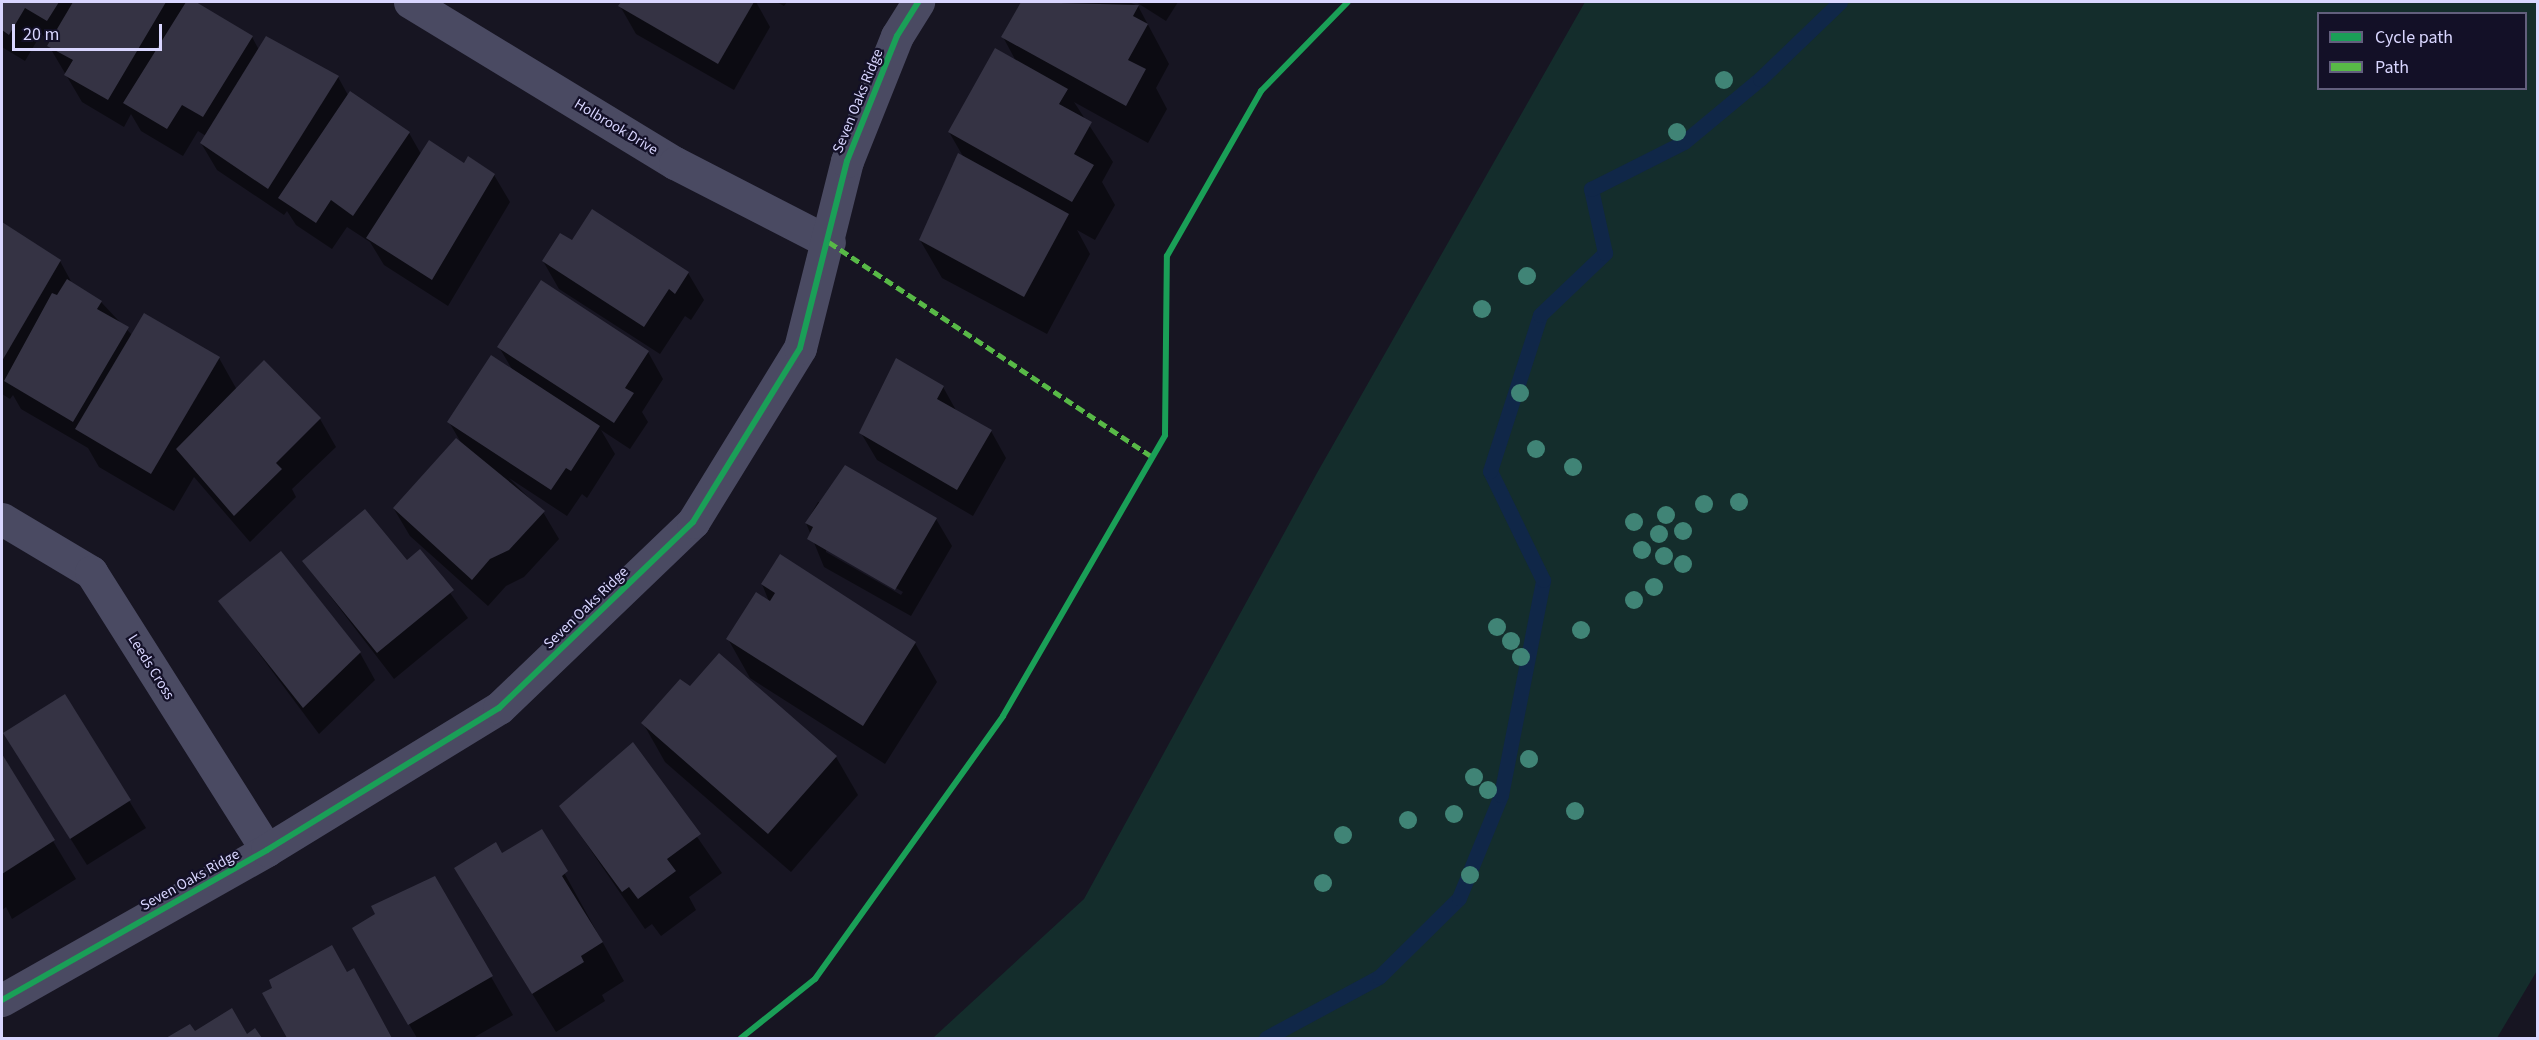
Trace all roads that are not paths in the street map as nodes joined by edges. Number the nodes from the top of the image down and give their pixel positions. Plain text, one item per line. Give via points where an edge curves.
1 (410, 2) edge
2 (918, 2) edge
3 (829, 242) junction
4 (2, 519) edge
5 (267, 850) junction
6 (2, 1000) edge

1 - 3 street, Holbrook Drive via 675,163
2 - 3 street, Seven Oaks Ridge via 897,36 847,161
3 - 5 street, Seven Oaks Ridge via 800,348 693,522 499,708
4 - 5 street, Leeds Cross via 91,572
5 - 6 street, Seven Oaks Ridge

